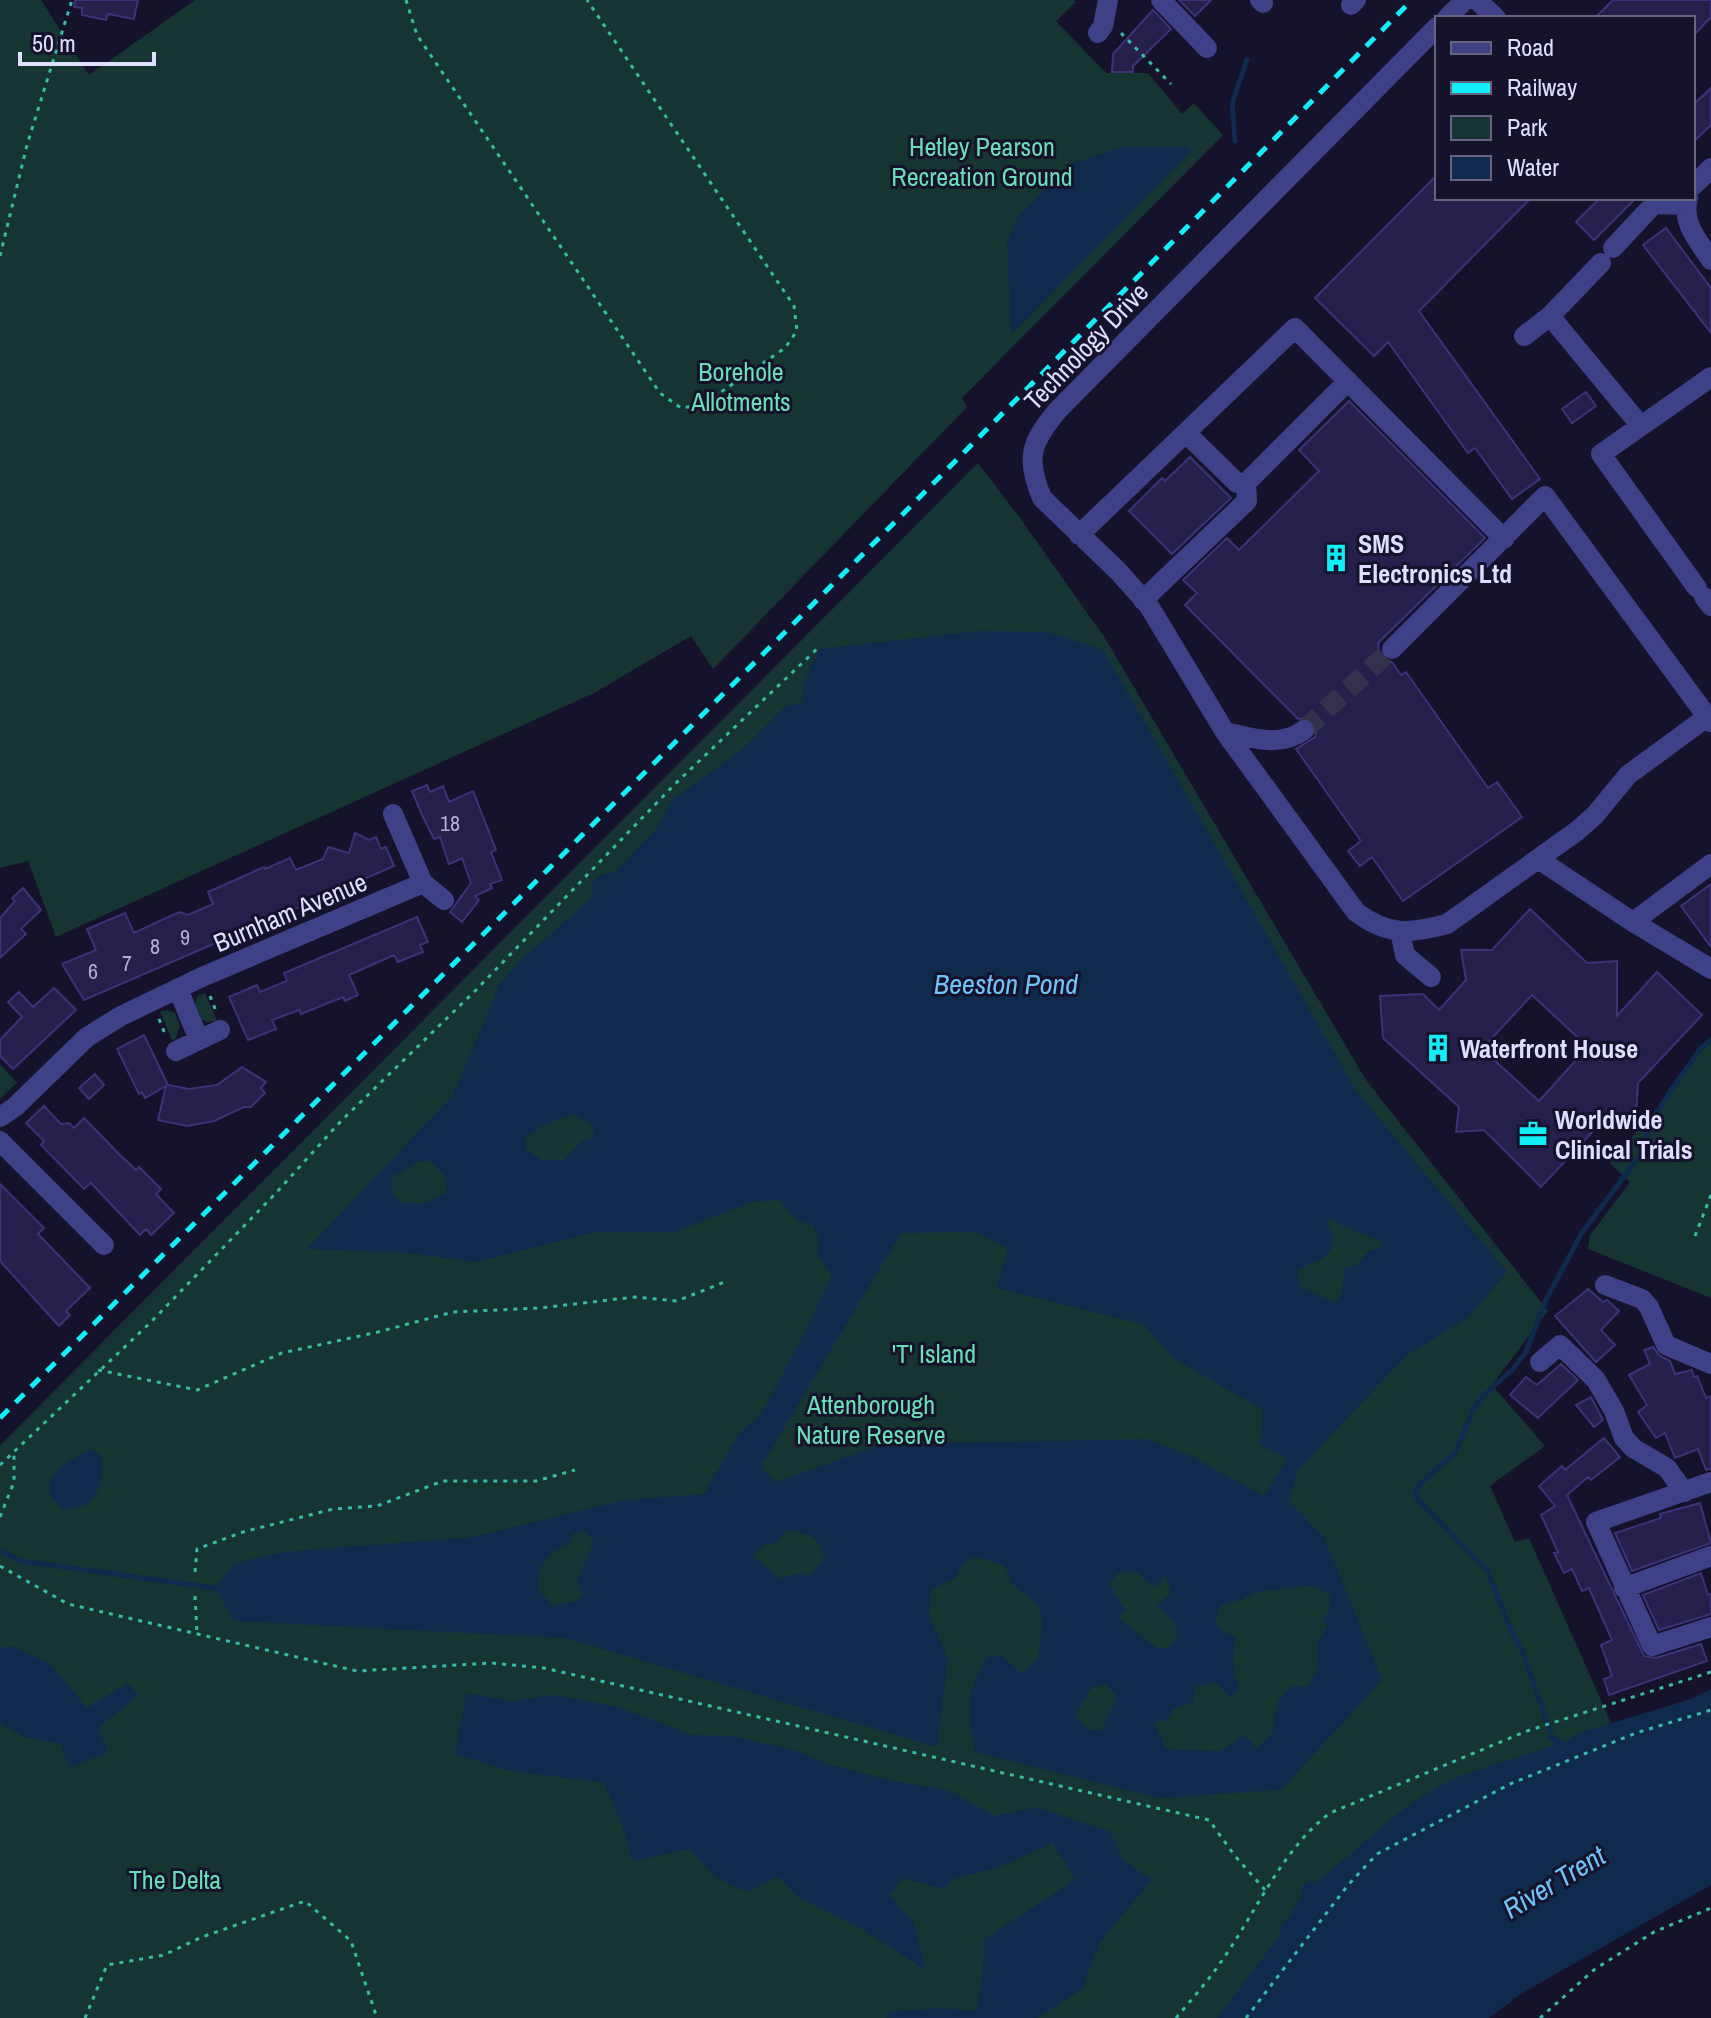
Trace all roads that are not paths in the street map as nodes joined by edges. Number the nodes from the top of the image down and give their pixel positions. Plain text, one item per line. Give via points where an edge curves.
1 (1161, 0) edge
2 (1465, 0) edge
3 (1477, 0) edge
4 (1449, 16) edge
5 (1494, 16) edge
6 (1435, 29) edge
7 (1207, 48) dead end
8 (1711, 168) edge
9 (1695, 188) edge
10 (1672, 200) edge
11 (1689, 200) edge
12 (1711, 260) edge
13 (1550, 316) junction
14 (1524, 336) dead end
15 (1711, 377) edge
16 (1348, 381) junction
17 (1640, 425) junction
18 (1186, 433) junction
19 (1246, 483) junction
20 (1079, 535) junction
21 (1504, 539) junction
22 (1704, 597) edge
23 (1143, 600) junction
24 (1392, 649) tunnel mouth
25 (1709, 720) edge
26 (1304, 730) tunnel mouth
27 (1225, 732) junction
28 (393, 814) dead end
29 (1538, 859) junction
30 (1711, 864) edge
31 (423, 883) junction
32 (444, 900) dead end
33 (1633, 922) junction
34 (1400, 931) junction
35 (1711, 969) edge
36 (1431, 977) dead end
37 (178, 989) junction
38 (220, 1030) road end
39 (199, 1040) junction
40 (176, 1051) road end
41 (0, 1117) edge
42 (0, 1141) edge
43 (104, 1245) dead end
44 (1605, 1285) dead end
45 (1540, 1362) dead end
46 (1711, 1364) edge
47 (1711, 1482) edge
48 (1684, 1492) junction
49 (1711, 1556) edge
50 (1624, 1588) junction
51 (1711, 1627) edge

1 - 7 street
2 - 4 street
3 - 5 street
6 - 20 street, Technology Drive via 1038,434 1032,453 1042,498
8 - 9 street
10 - 13 street via 1654,204
11 - 12 street via 1690,230
13 - 14 street
13 - 17 street
15 - 17 street
16 - 18 street via 1295,328
16 - 19 street
16 - 21 street
17 - 22 street via 1601,454
18 - 19 street via 1237,483
18 - 20 street
19 - 23 street via 1247,501
20 - 23 street, Technology Drive
21 - 24 street
21 - 25 street via 1545,496
23 - 27 street, Technology Drive
25 - 29 street via 1628,775 1595,815
26 - 27 street via 1291,740
27 - 34 street, Technology Drive via 1356,912 1388,931
28 - 31 street
29 - 33 street
29 - 34 street via 1447,924
30 - 33 street
31 - 32 street
31 - 37 street, Burnham Avenue
33 - 35 street
34 - 36 street via 1405,955
37 - 39 street
37 - 41 street, Burnham Avenue via 87,1037
38 - 39 street
39 - 40 street
42 - 43 street
44 - 46 street via 1642,1299 1666,1345
45 - 48 street via 1560,1345 1596,1380 1624,1438 1667,1468
47 - 48 street
48 - 50 street via 1596,1522
49 - 50 street
50 - 51 street via 1652,1646

